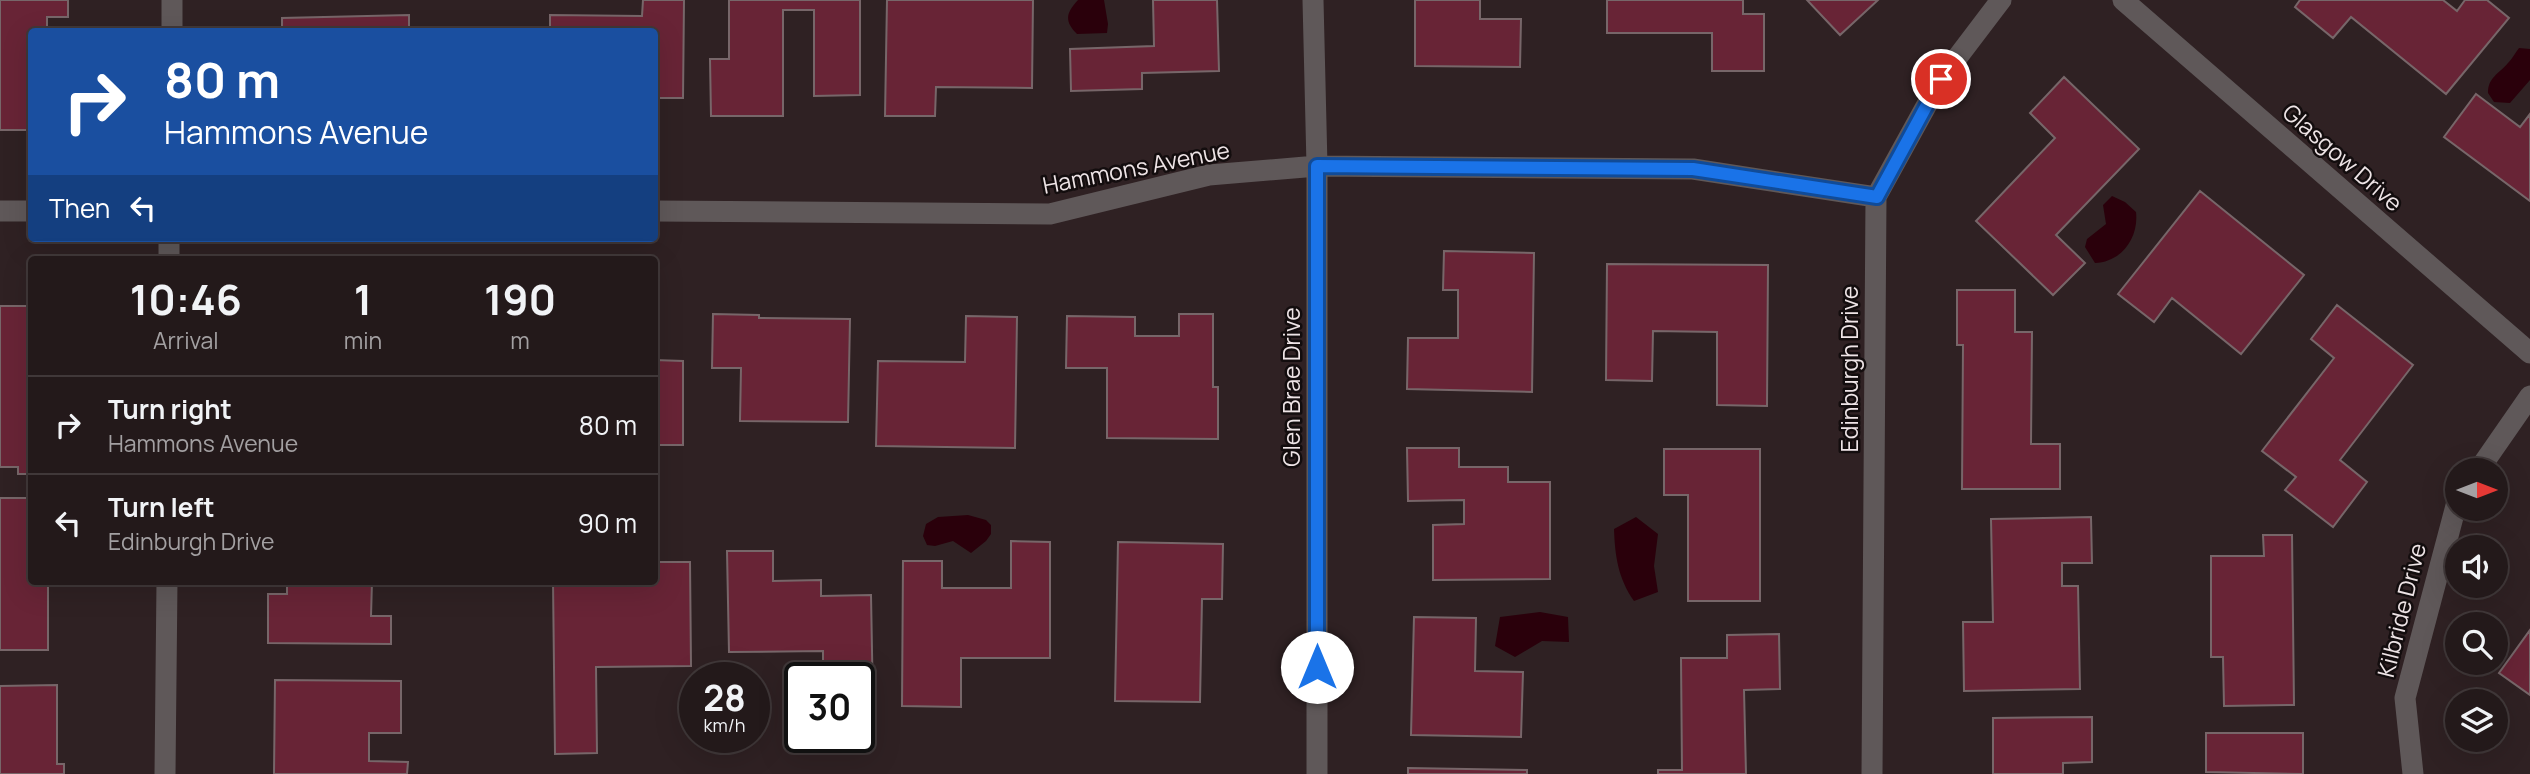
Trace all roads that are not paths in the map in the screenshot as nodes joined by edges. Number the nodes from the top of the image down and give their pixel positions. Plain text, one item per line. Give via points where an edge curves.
1 (172, 0) edge
2 (1313, 0) edge
3 (2001, 0) edge
4 (2123, 0) edge
5 (172, 28) edge
6 (1317, 166) junction
7 (1877, 197) junction
8 (0, 211) edge
9 (28, 211) edge
10 (658, 211) edge
11 (2530, 353) edge
12 (2530, 396) edge
13 (2487, 458) edge
14 (2452, 522) edge
15 (167, 585) edge
16 (165, 774) edge
17 (1317, 774) edge
18 (1872, 774) edge
19 (2413, 774) edge

1 - 5 street
2 - 6 street, Glen Brae Drive
3 - 7 street, Edinburgh Drive via 1941,79
4 - 11 street, Glasgow Drive
6 - 7 street, Hammons Avenue via 1693,169
6 - 10 street, Hammons Avenue via 1209,175 1051,214
6 - 17 street, Glen Brae Drive
7 - 18 street, Edinburgh Drive
8 - 9 street
12 - 13 street
14 - 19 street, Kilbride Drive via 2405,698
15 - 16 street

